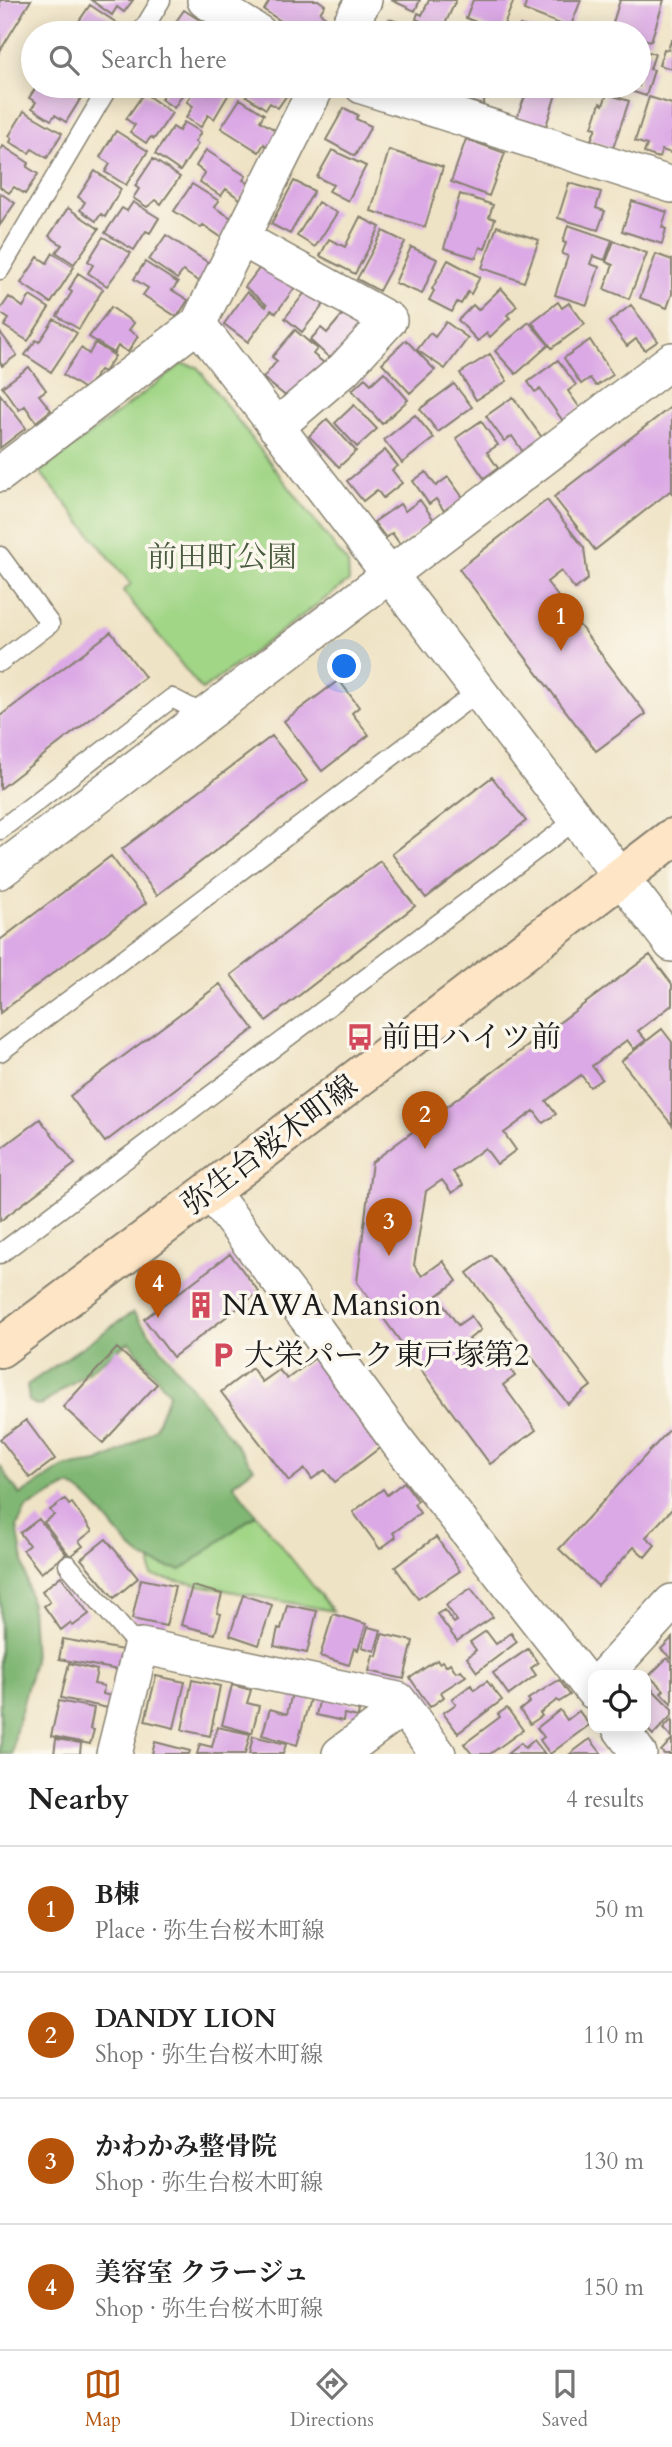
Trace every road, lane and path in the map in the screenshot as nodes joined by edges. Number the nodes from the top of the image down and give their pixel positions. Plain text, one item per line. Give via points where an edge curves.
1 (160, 0) edge
2 (364, 0) edge
3 (224, 5) edge
4 (148, 21) edge
5 (244, 21) edge
6 (352, 21) edge
7 (103, 98) edge
8 (311, 98) edge
9 (400, 98) edge
10 (672, 185) edge
11 (241, 238) junction
12 (0, 270) edge
13 (198, 324) junction
14 (672, 360) edge
15 (276, 427) junction
16 (0, 474) edge
17 (0, 556) edge
18 (390, 576) junction
19 (0, 662) edge
20 (479, 691) junction
21 (205, 715) junction
22 (577, 819) junction
23 (0, 830) edge
24 (672, 838) edge
25 (0, 871) edge
26 (621, 877) junction
27 (672, 944) edge
28 (0, 1052) edge
29 (210, 1191) junction
30 (0, 1254) edge
31 (0, 1348) edge
32 (68, 1565) dead end
33 (672, 1602) edge
34 (141, 1646) junction
35 (610, 1670) edge
36 (588, 1676) edge
37 (403, 1707) junction
38 (624, 1733) edge
39 (114, 1754) edge
40 (340, 1754) edge
41 (438, 1754) edge
42 (639, 1754) edge

1 - 4 lane
2 - 6 street
3 - 5 street
7 - 12 lane
8 - 11 street
9 - 10 street
11 - 13 street
11 - 15 street via 390,320 344,369
13 - 15 street
13 - 16 street
14 - 18 street
15 - 18 street
17 - 19 lane via 50,624
18 - 20 street
18 - 21 street
20 - 22 street
20 - 28 lane
21 - 23 lane via 172,698
21 - 25 street
22 - 26 street
22 - 30 lane
24 - 26 main road, 弥生台桜木町線
26 - 27 street
26 - 29 main road, 弥生台桜木町線
29 - 31 main road, 弥生台桜木町線
29 - 36 street via 400,1445
32 - 34 lane
33 - 35 street
34 - 37 street via 398,1700
34 - 39 street
37 - 40 street
37 - 41 street
38 - 42 street

